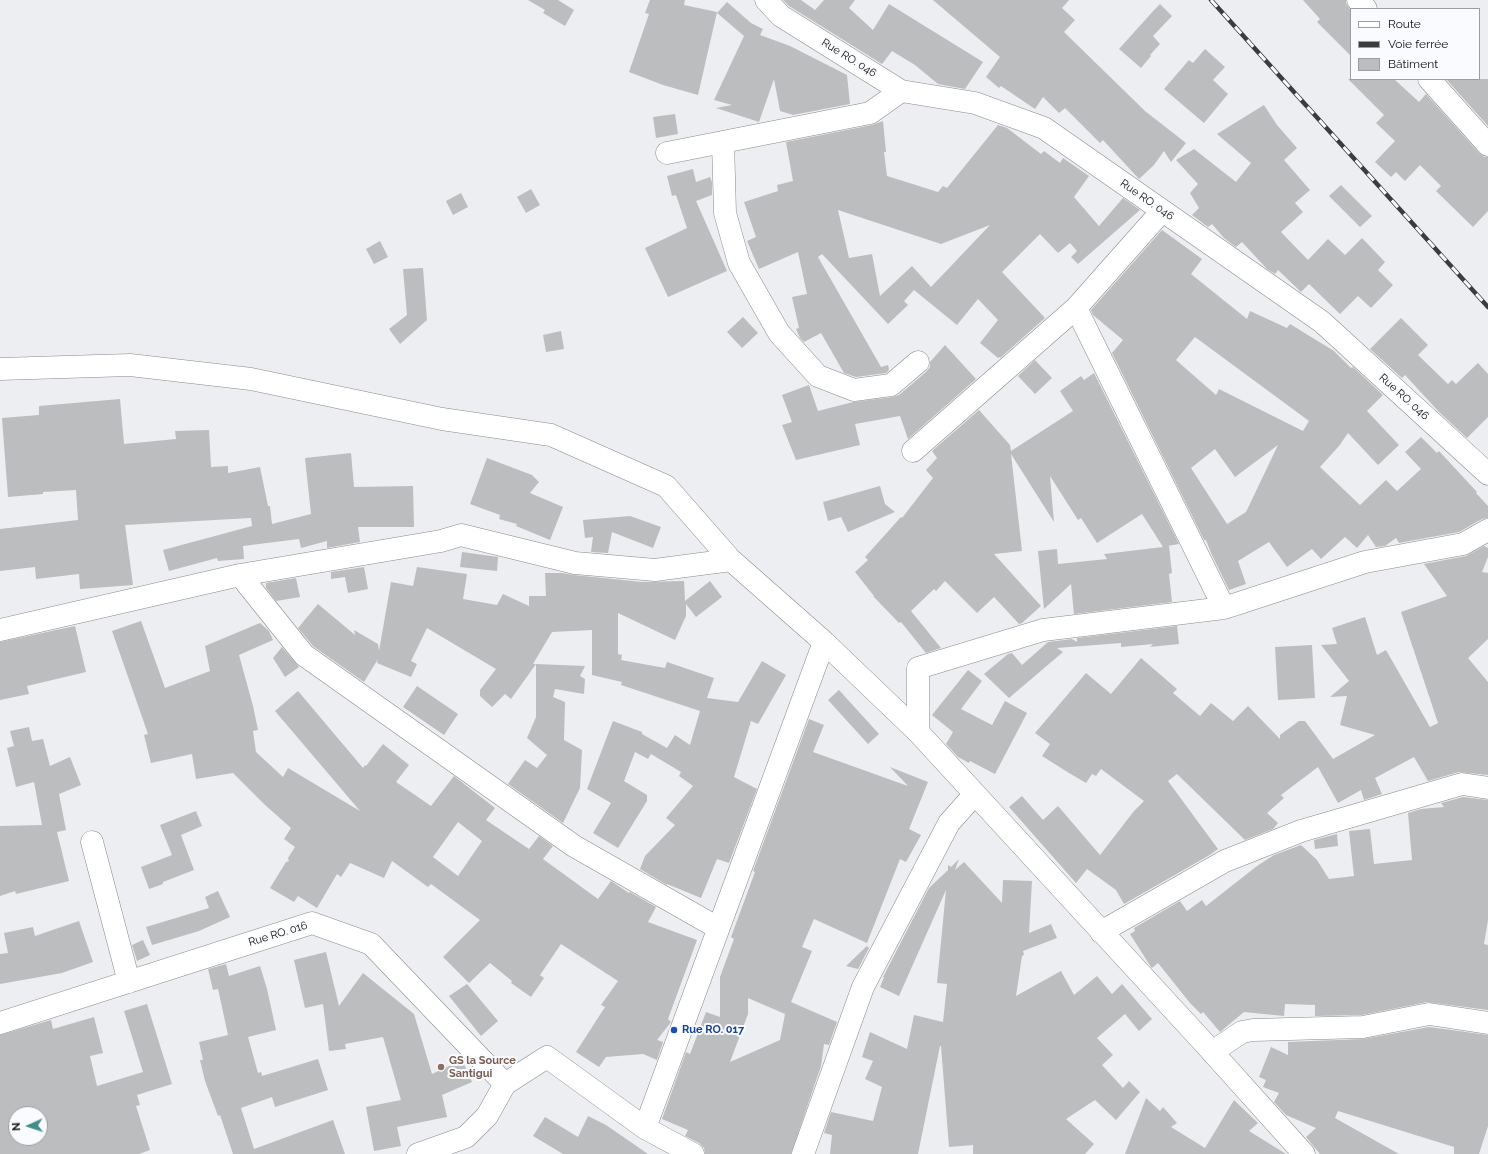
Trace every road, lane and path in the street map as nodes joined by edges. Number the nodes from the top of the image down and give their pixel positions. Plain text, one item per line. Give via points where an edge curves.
1 (766, 0) edge
2 (1358, 0) edge
3 (1365, 8) edge
4 (1430, 80) edge
5 (901, 91) junction
6 (723, 142) junction
7 (1488, 145) edge
8 (667, 153) dead end
9 (1162, 211) junction
10 (1076, 308) junction
11 (918, 362) dead end
12 (0, 369) edge
13 (913, 451) dead end
14 (1488, 474) edge
15 (1488, 530) edge
16 (731, 560) junction
17 (240, 575) junction
18 (1224, 608) junction
19 (0, 630) edge
20 (824, 642) junction
21 (918, 732) junction
22 (1488, 788) edge
23 (974, 794) junction
24 (92, 842) dead end
25 (718, 928) junction
26 (1101, 932) junction
27 (129, 982) junction
28 (0, 1023) edge
29 (1488, 1023) edge
30 (1212, 1052) junction
31 (505, 1084) junction
32 (645, 1128) junction
33 (418, 1154) edge
34 (693, 1154) edge
35 (803, 1154) edge
36 (1304, 1154) edge

1 - 5 street, Rue RO. 046 via 781,16
2 - 3 street
4 - 7 street
5 - 6 street via 870,113
5 - 9 street, Rue RO. 046 via 975,103 1044,128
6 - 8 street
6 - 11 street via 724,213 739,263 779,333 818,376 854,390 891,385
9 - 10 street
9 - 14 street, Rue RO. 046 via 1322,322
10 - 13 street
10 - 18 street
12 - 16 street via 130,365 251,379 442,419 551,435 666,486
15 - 18 street via 1463,544 1365,562
16 - 17 street via 655,570 576,563 461,535 441,541
16 - 20 street
17 - 19 street
17 - 25 street via 304,655 574,846
18 - 21 street via 1043,630 918,668
20 - 21 street
20 - 25 street
21 - 23 street
22 - 26 street via 1462,784 1302,831 1225,861
23 - 26 street
23 - 35 street via 949,823 863,987
24 - 27 street
25 - 32 street
26 - 30 street
27 - 28 street, Rue RO. 016
27 - 31 street, Rue RO. 016 via 312,923 371,944
29 - 30 street via 1429,1014 1363,1027 1253,1030 1242,1032
30 - 36 street
31 - 32 street via 547,1056
31 - 33 street via 487,1116 466,1137
32 - 34 street

